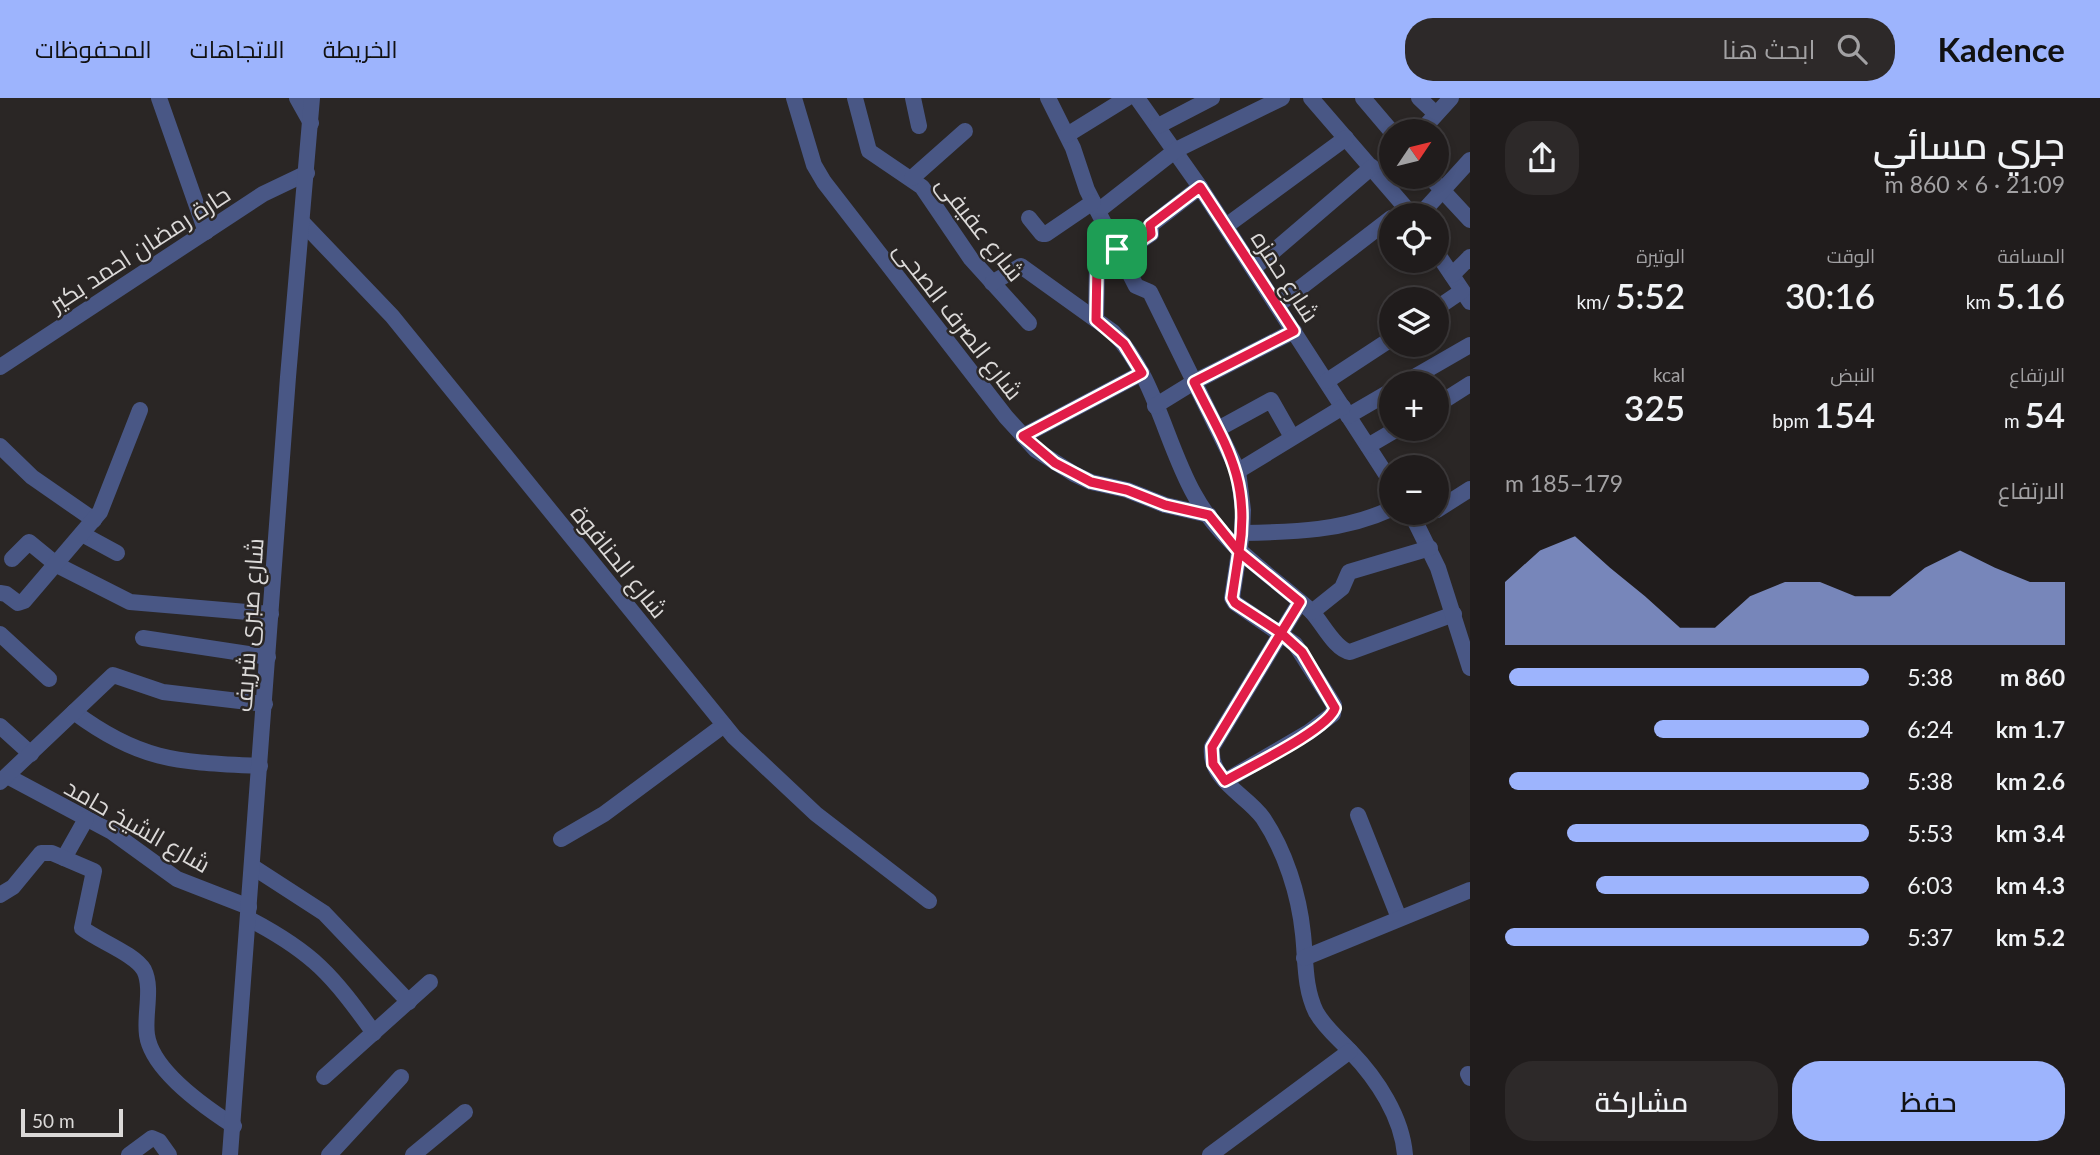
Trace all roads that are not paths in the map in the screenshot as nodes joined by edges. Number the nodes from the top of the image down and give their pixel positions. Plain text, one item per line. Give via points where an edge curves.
1 (159, 98) edge
2 (297, 98) edge
3 (312, 98) edge
4 (794, 98) edge
5 (855, 98) edge
6 (913, 98) edge
7 (1127, 98) edge
8 (1137, 98) edge
9 (1212, 98) edge
10 (1282, 98) edge
11 (1311, 98) edge
12 (1419, 98) edge
13 (1451, 98) edge
14 (1051, 99) edge
15 (1372, 101) edge
16 (1436, 114) junction
17 (1383, 119) edge
18 (1431, 119) edge
19 (311, 123) junction
20 (919, 126) dead end
21 (1158, 126) junction
22 (965, 131) dead end
23 (1067, 135) junction
24 (1346, 138) junction
25 (1176, 150) junction
26 (1470, 160) edge
27 (1372, 167) junction
28 (307, 173) junction
29 (912, 178) junction
30 (1200, 187) junction
31 (1442, 191) junction
32 (1394, 203) edge
33 (1431, 203) edge
34 (1095, 207) junction
35 (1030, 218) dead end
36 (1470, 220) edge
37 (302, 222) junction
38 (1226, 226) junction
39 (1379, 230) edge
40 (205, 232) junction
41 (1118, 252) junction
42 (1470, 257) edge
43 (1254, 268) junction
44 (1449, 271) edge
45 (1452, 275) junction
46 (992, 283) junction
47 (1466, 297) edge
48 (1449, 303) edge
49 (1278, 305) junction
50 (1096, 320) junction
51 (1029, 323) dead end
52 (1294, 331) junction
53 (1470, 345) edge
54 (1379, 346) edge
55 (0, 367) edge
56 (1425, 371) edge
57 (1142, 373) junction
58 (1327, 381) junction
59 (1194, 382) junction
60 (1470, 384) edge
61 (1379, 396) edge
62 (1449, 397) edge
63 (1155, 406) junction
64 (140, 410) dead end
65 (1346, 411) junction
66 (1218, 429) junction
67 (1023, 436) junction
68 (1292, 438) junction
69 (1379, 440) edge
70 (0, 446) edge
71 (1368, 446) junction
72 (1379, 463) edge
73 (1238, 471) junction
74 (1470, 489) edge
75 (1449, 502) edge
76 (1379, 514) edge
77 (1209, 515) junction
78 (94, 520) junction
79 (1418, 525) edge
80 (1242, 533) junction
81 (82, 534) junction
82 (1430, 548) junction
83 (1239, 552) junction
84 (117, 553) dead end
85 (12, 559) dead end
86 (57, 565) junction
87 (0, 593) edge
88 (1306, 607) junction
89 (271, 614) junction
90 (1461, 622) edge
91 (1281, 633) junction
92 (0, 634) edge
93 (143, 638) dead end
94 (268, 657) junction
95 (1470, 668) edge
96 (49, 679) dead end
97 (265, 704) junction
98 (74, 712) junction
99 (724, 725) junction
100 (2, 731) edge
101 (31, 754) junction
102 (260, 766) junction
103 (4, 779) edge
104 (1225, 781) junction
105 (1358, 815) dead end
106 (86, 819) junction
107 (561, 839) dead end
108 (64, 858) junction
109 (253, 867) junction
110 (1470, 890) edge
111 (6, 891) edge
112 (929, 901) dead end
113 (249, 913) junction
114 (1399, 918) junction
115 (1304, 958) junction
116 (430, 982) dead end
117 (409, 1002) junction
118 (374, 1033) junction
119 (1350, 1051) junction
120 (324, 1077) dead end
121 (401, 1077) dead end
122 (465, 1112) dead end
123 (234, 1126) junction
124 (129, 1155) edge
125 (169, 1155) edge
126 (230, 1155) edge
127 (329, 1155) edge
128 (413, 1155) edge
129 (1210, 1155) edge
130 (1405, 1155) edge

1 - 40 street
2 - 19 street
3 - 19 street, شارع صبرى شريف
4 - 67 street, شارع الصرف الصحى via 814,165 839,203
5 - 29 street, شارع عفيفى via 869,151
6 - 20 street
7 - 23 street
8 - 21 street, شارع حمزه
9 - 21 street
10 - 25 street
11 - 24 street
12 - 16 street
13 - 16 street
14 - 23 street
15 - 17 street
16 - 18 street
19 - 28 street, شارع صبرى شريف
21 - 25 street, شارع حمزه
22 - 29 street
23 - 34 street
24 - 27 street
24 - 38 street
25 - 30 street, شارع حمزه
25 - 34 street
26 - 31 street
27 - 32 street
27 - 43 street
28 - 37 street, شارع صبرى شريف
28 - 40 street, حارة رمضان احمد بكير via 277,185
29 - 46 street, شارع عفيفى
30 - 38 street, شارع حمزه
30 - 41 street via 1150,225 1151,234
31 - 33 street
31 - 36 street
34 - 35 street via 1046,234
34 - 41 street
37 - 89 street, شارع صبرى شريف
37 - 99 street, شارع الحنافوة via 392,316
38 - 43 street, شارع حمزه
39 - 49 street
40 - 55 street, حارة رمضان احمد بكير
41 - 50 street via 1097,264
41 - 59 street via 1136,286 1150,292
42 - 45 street
43 - 49 street, شارع حمزه
44 - 45 street
45 - 47 street
46 - 50 street via 1021,266
46 - 51 street, شارع عفيفى
47 - 48 street
49 - 52 street, شارع حمزه
50 - 57 street via 1124,344
52 - 58 street, شارع حمزه
52 - 59 street
53 - 56 street
54 - 58 street
57 - 63 street
57 - 67 street
58 - 65 street, شارع حمزه
59 - 63 street
59 - 66 street
60 - 62 street
61 - 65 street
63 - 77 street via 1195,497
64 - 78 street
65 - 68 street
65 - 71 street, شارع حمزه
66 - 68 street via 1271,400
66 - 73 street
67 - 77 street, شارع الصرف الصحى via 1055,463 1091,482
68 - 73 street
69 - 71 street
70 - 78 street via 32,477
71 - 72 street, شارع حمزه
73 - 80 street
74 - 75 street
76 - 80 street via 1327,528
77 - 83 street
78 - 81 street
79 - 82 street
80 - 83 street
81 - 84 street
81 - 86 street
82 - 88 street via 1349,572 1342,588
82 - 90 street
83 - 88 street
83 - 91 street via 1232,598
85 - 86 street via 29,542
86 - 87 street via 21,603
86 - 89 street via 130,602
88 - 90 street via 1342,650 1350,652
88 - 91 street
89 - 94 street, شارع صبرى شريف
90 - 95 street
91 - 104 street via 1212,747 1213,764
91 - 104 street via 1302,652 1334,705 1333,714
92 - 96 street
93 - 94 street
94 - 97 street, شارع صبرى شريف
97 - 98 street via 163,692 117,674
97 - 102 street, شارع صبرى شريف
98 - 101 street
98 - 102 street via 111,738 148,755
99 - 107 street via 604,814
99 - 112 street, شارع الحنافوة via 816,814
100 - 101 street
101 - 103 street
102 - 109 street, شارع صبرى شريف
103 - 106 street, شارع الشيخ حامد
104 - 115 street via 1261,815 1280,849 1300,914
105 - 114 street
106 - 108 street
106 - 113 street, شارع الشيخ حامد via 177,879
108 - 111 street via 41,853
108 - 123 street via 96,873 82,922 84,930 141,966 146,979 147,1035 153,1052 191,1096
109 - 113 street, شارع صبرى شريف
109 - 117 street via 324,914
110 - 114 street
113 - 118 street, شارع الشيخ حامد via 319,963
113 - 123 street, شارع صبرى شريف
114 - 115 street
115 - 119 street via 1307,985 1318,1015
116 - 117 street
117 - 118 street
118 - 120 street
119 - 129 street
119 - 130 street via 1387,1102
121 - 127 street
122 - 128 street
123 - 126 street, شارع صبرى شريف
124 - 125 street via 152,1138

